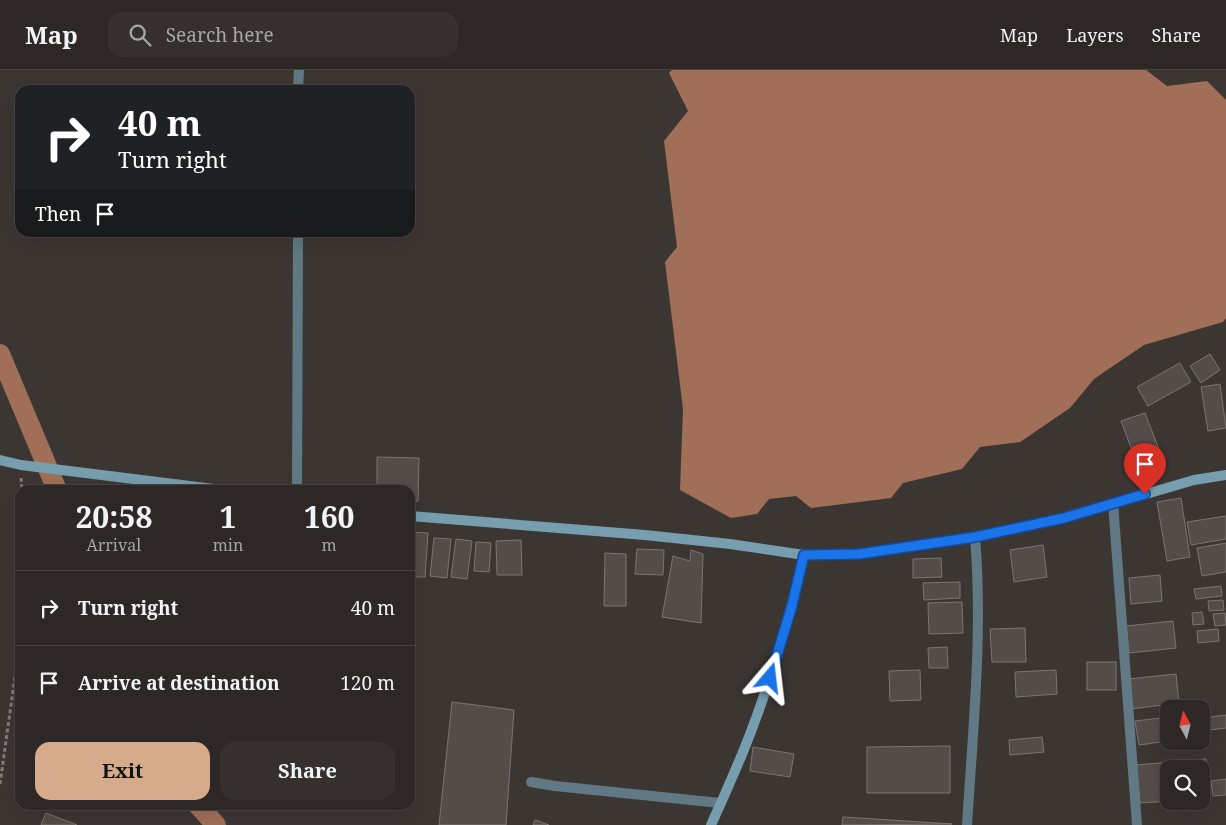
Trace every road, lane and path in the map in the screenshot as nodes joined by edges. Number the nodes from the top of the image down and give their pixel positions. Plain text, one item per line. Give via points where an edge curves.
1 (298, 70) edge
2 (298, 85) edge
3 (298, 237) edge
4 (0, 460) edge
5 (1226, 475) edge
6 (182, 485) edge
7 (297, 485) edge
8 (1112, 504) junction
9 (415, 516) edge
10 (975, 537) junction
11 (804, 555) junction
12 (15, 676) edge
13 (531, 782) dead end
14 (0, 784) edge
15 (720, 803) junction
16 (711, 825) edge
17 (967, 825) edge
18 (1137, 825) edge

1 - 2 street
3 - 7 street
4 - 6 main road
5 - 8 main road via 1194,480
8 - 10 main road
8 - 18 street
9 - 11 main road via 645,535
10 - 11 main road via 859,554
10 - 17 street via 978,570 976,684
11 - 15 main road via 770,678
12 - 14 path
13 - 15 street
15 - 16 main road

